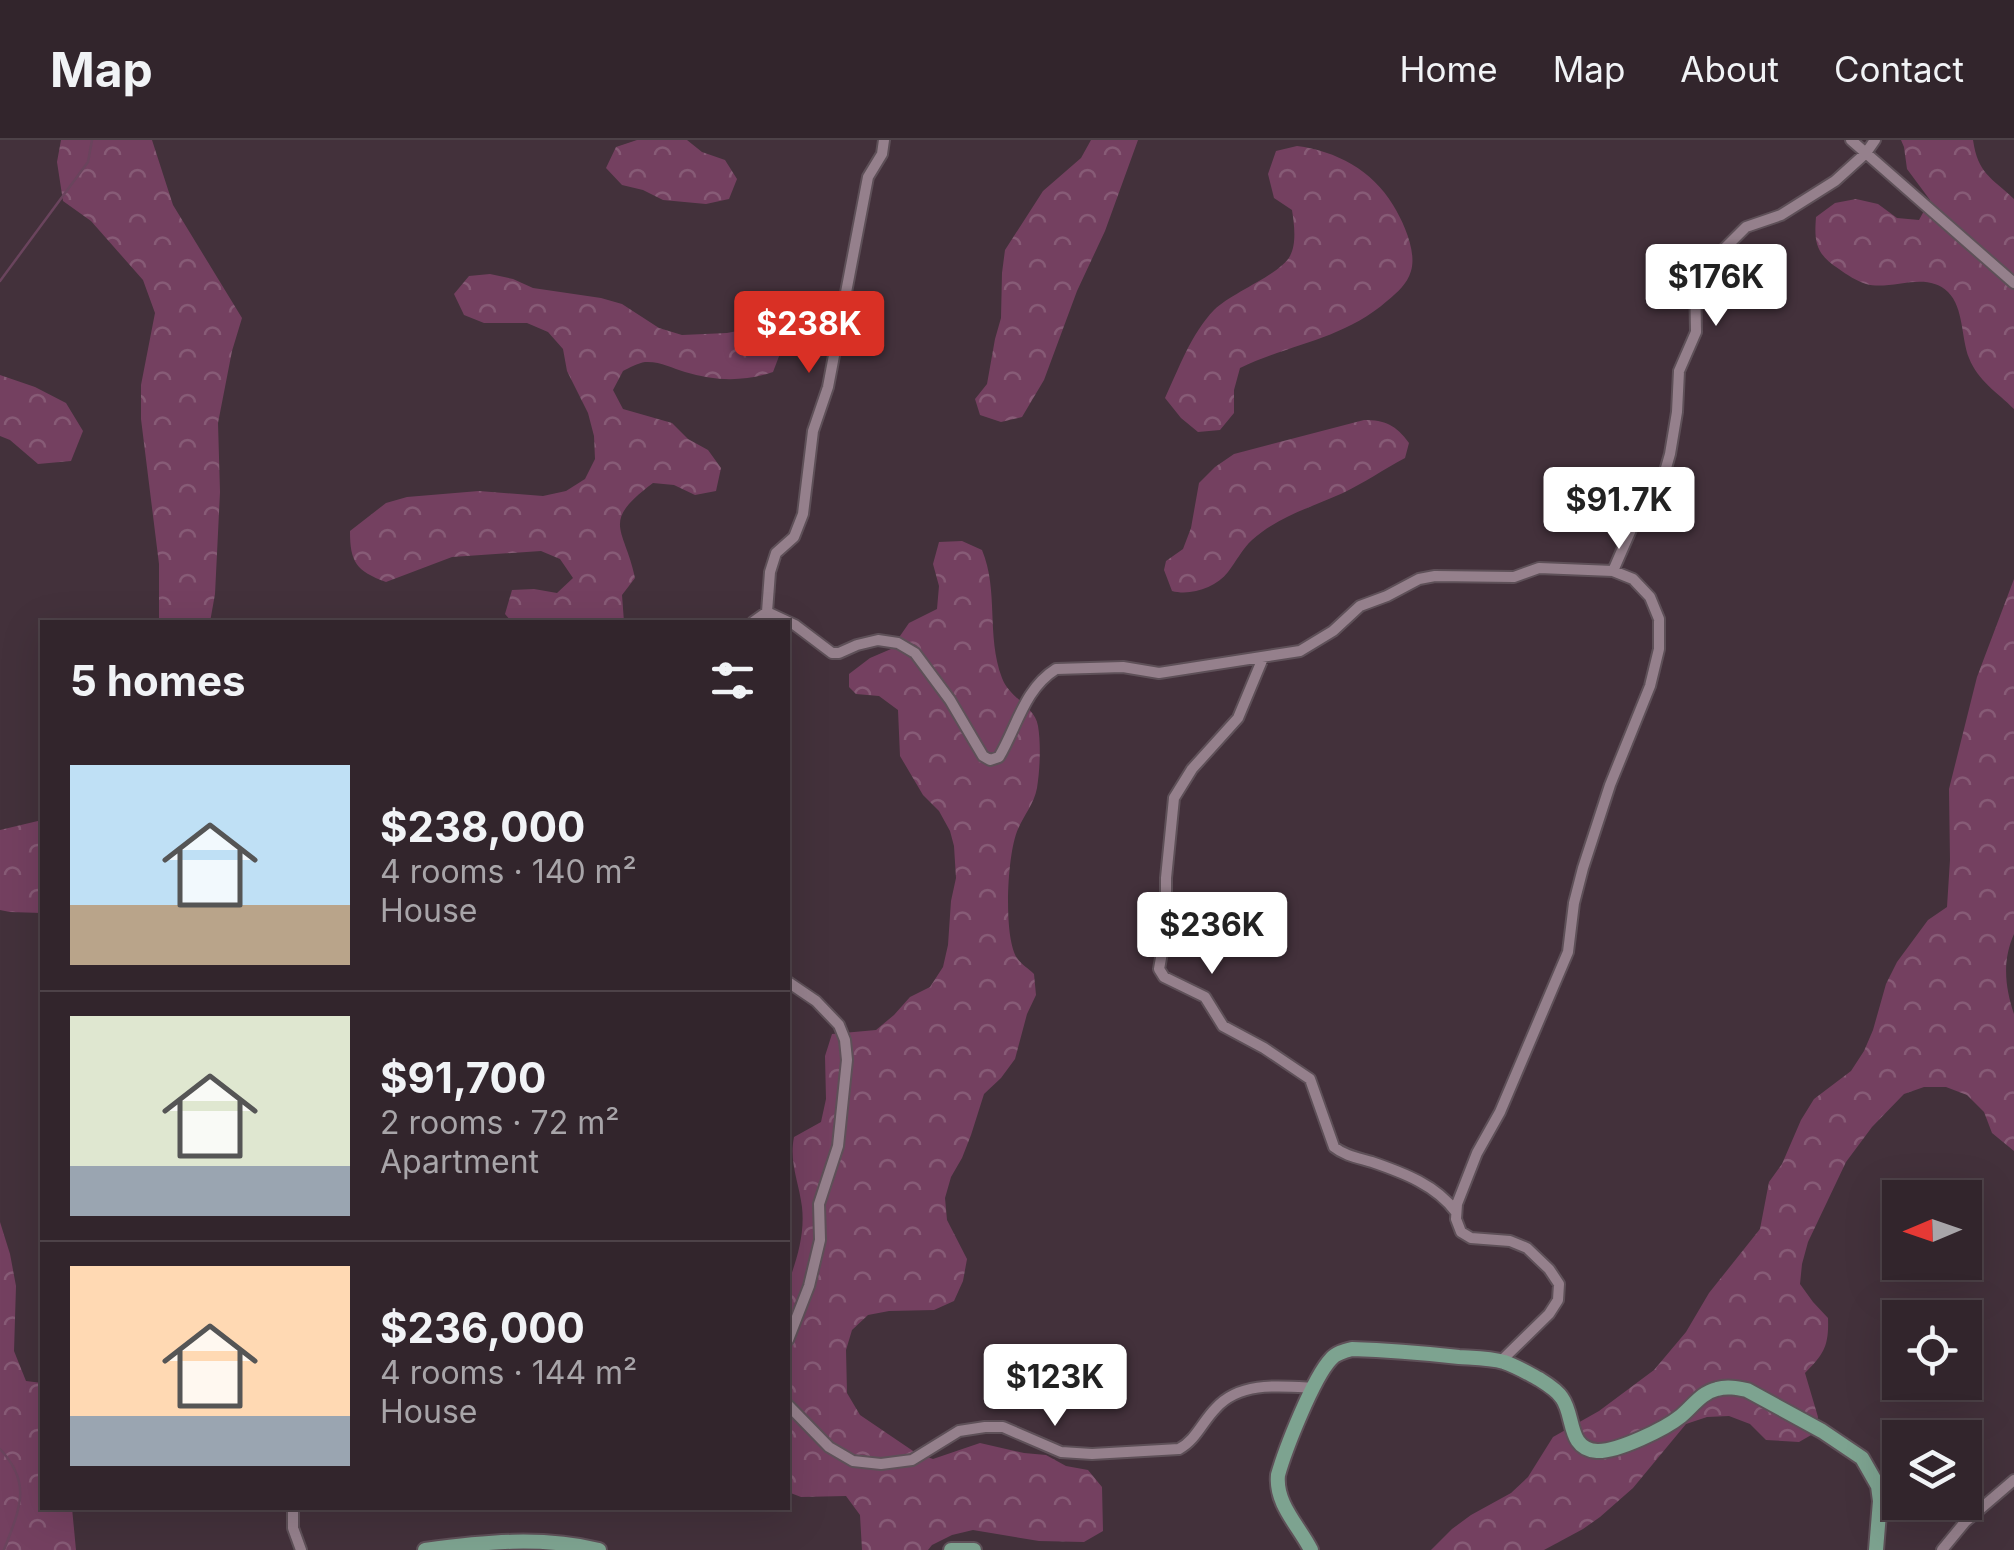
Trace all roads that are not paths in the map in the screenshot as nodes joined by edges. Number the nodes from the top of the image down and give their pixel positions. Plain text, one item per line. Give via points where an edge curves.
1 (884, 140) edge
2 (1850, 140) edge
3 (1875, 140) edge
4 (1866, 153) junction
5 (2014, 283) edge
6 (1613, 571) junction
7 (767, 612) junction
8 (756, 620) edge
9 (783, 620) edge
10 (790, 624) edge
11 (1262, 658) junction
12 (790, 983) edge
13 (1456, 1212) junction
14 (790, 1335) edge
15 (1501, 1361) junction
16 (1314, 1388) junction
17 (790, 1406) edge
18 (2014, 1480) edge
19 (293, 1510) edge
20 (300, 1550) edge
21 (425, 1550) edge
22 (599, 1550) edge
23 (951, 1550) edge
24 (974, 1550) edge
25 (1311, 1550) edge
26 (1876, 1550) edge
27 (1942, 1550) edge

1 - 7 street via 868,177 828,387 813,431 803,514 794,537 776,553
2 - 4 street
3 - 4 street
4 - 5 street
4 - 6 street via 1806,201 1746,227 1695,278 1696,332 1678,371 1670,454 1660,489
6 - 11 street via 1539,568 1514,577 1420,579 1360,606 1300,651
6 - 13 street via 1650,597 1658,619 1650,686 1583,868 1568,952
7 - 8 street
7 - 9 street
10 - 11 street via 832,652 878,640 916,654 990,760 1008,742 1027,698 1056,669 1123,667 1159,674
11 - 13 street via 1238,718 1174,798 1159,968 1205,997 1223,1026 1310,1079 1340,1153 1424,1183
12 - 14 street via 839,1025 846,1060 838,1146 820,1204 820,1240
13 - 15 street via 1461,1232 1527,1248 1559,1284 1549,1314
15 - 16 main road via 1352,1350 1331,1359
15 - 26 main road via 1562,1397 1578,1442 1592,1450 1624,1445 1668,1424 1706,1392 1747,1390 1862,1458 1878,1486
16 - 17 street via 1237,1392 1178,1449 1061,1452 1003,1426 959,1431 912,1460 880,1464 854,1461 829,1447
16 - 25 main road via 1277,1483
18 - 27 street
19 - 20 street
21 - 22 main road via 509,1541
23 - 24 main road

